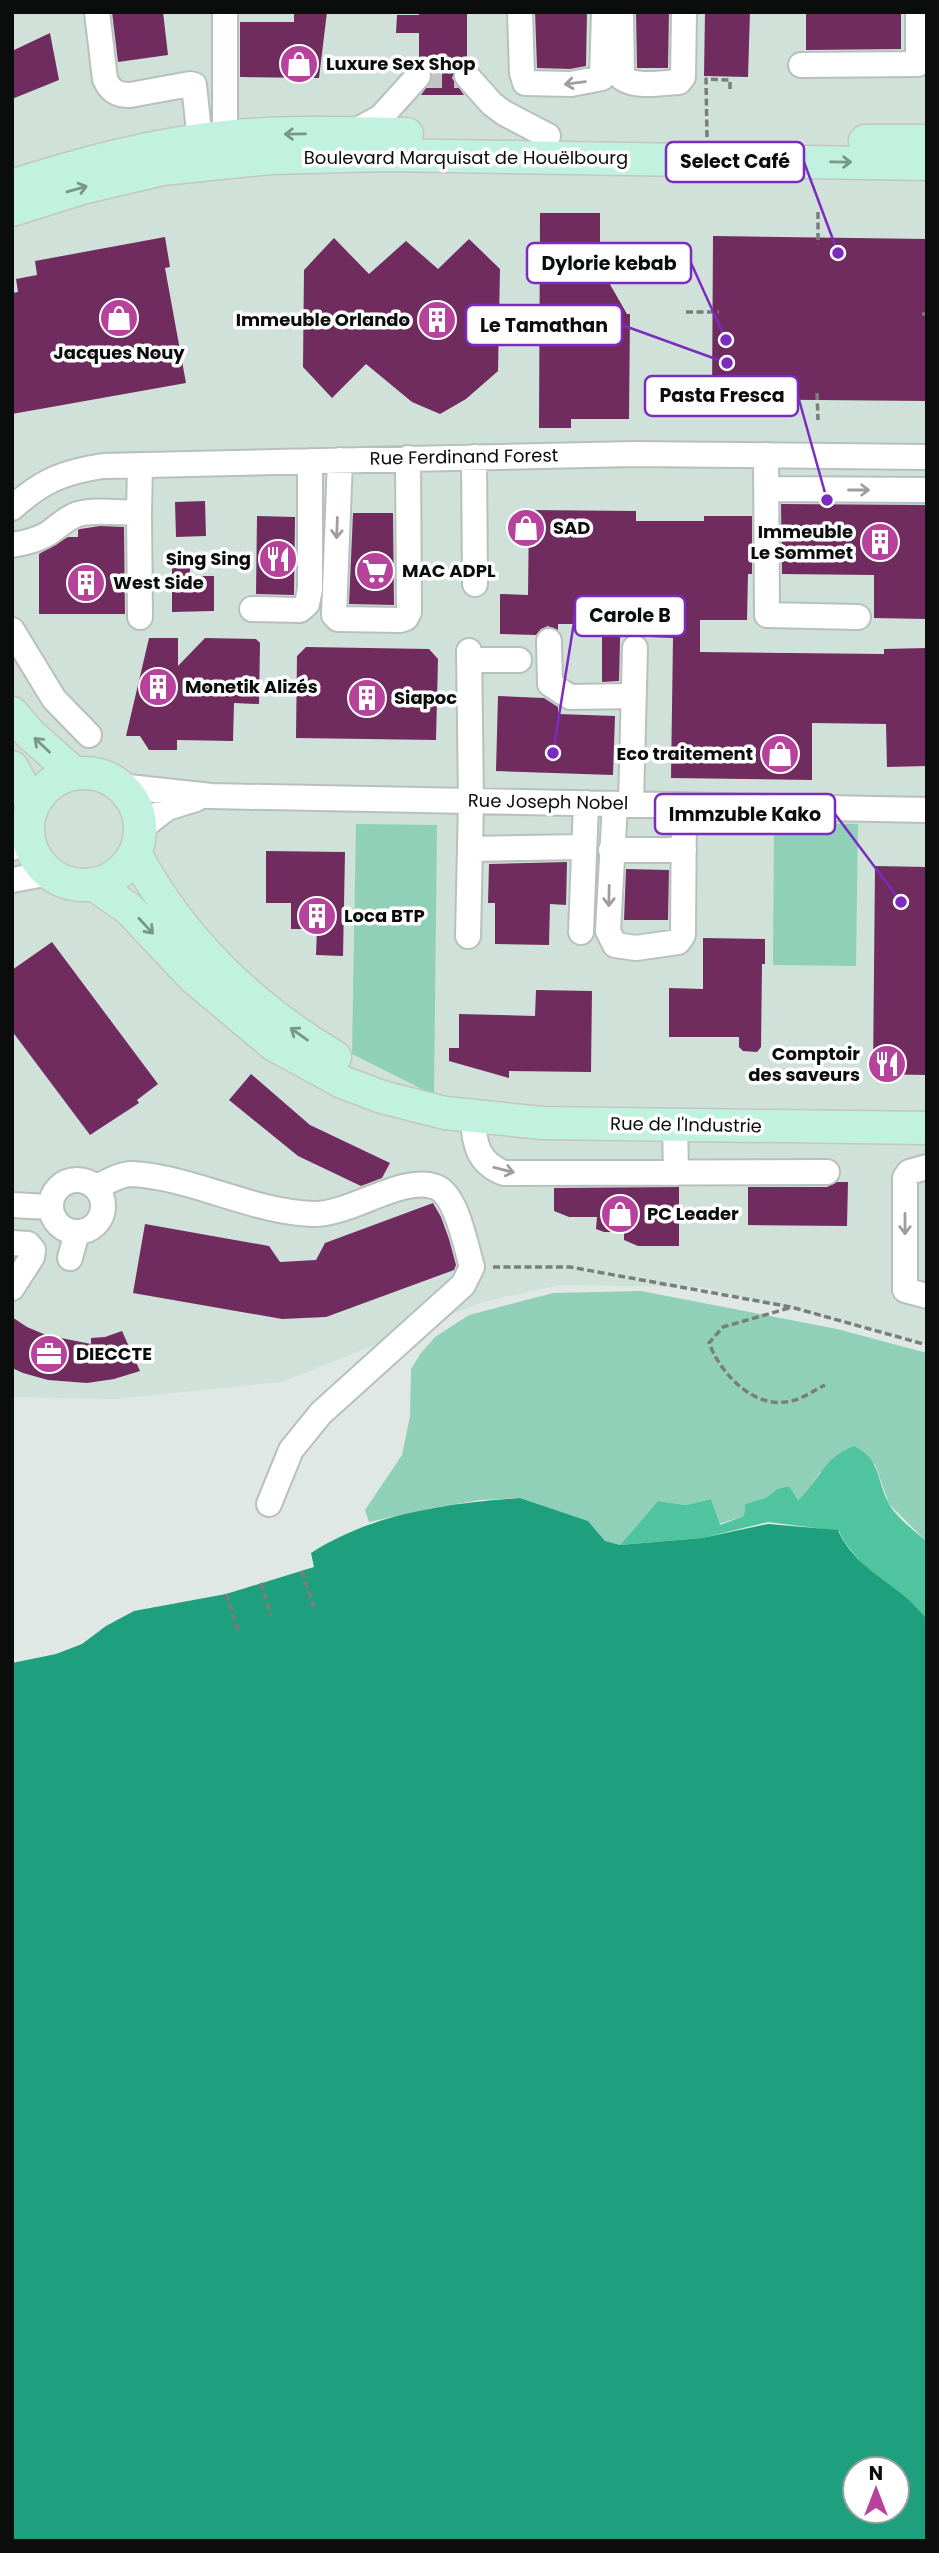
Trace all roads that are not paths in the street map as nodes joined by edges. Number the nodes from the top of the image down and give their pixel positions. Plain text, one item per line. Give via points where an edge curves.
1 (97, 12) edge
2 (225, 12) edge
3 (520, 12) edge
4 (604, 12) edge
5 (621, 12) edge
6 (684, 12) edge
7 (918, 12) edge
8 (801, 65) dead end
9 (418, 76) dead end
10 (467, 76) dead end
11 (352, 133) junction
12 (548, 136) junction
13 (213, 139) junction
14 (927, 141) edge
15 (927, 164) edge
16 (12, 186) edge
17 (12, 210) edge
18 (766, 455) junction
19 (474, 457) junction
20 (927, 457) edge
21 (408, 458) junction
22 (310, 460) junction
23 (340, 460) junction
24 (140, 465) junction
25 (766, 489) junction
26 (927, 490) edge
27 (12, 508) edge
28 (139, 513) junction
29 (12, 545) edge
30 (475, 584) dead end
31 (252, 609) dead end
32 (140, 617) dead end
33 (858, 617) dead end
34 (12, 630) edge
35 (550, 641) dead end
36 (635, 648) dead end
37 (519, 660) dead end
38 (633, 696) junction
39 (12, 713) edge
40 (89, 736) dead end
41 (12, 767) edge
42 (75, 774) junction
43 (119, 786) junction
44 (211, 796) junction
45 (471, 801) junction
46 (586, 803) junction
47 (623, 804) junction
48 (684, 805) junction
49 (927, 810) edge
50 (24, 827) edge
51 (137, 841) junction
52 (584, 847) junction
53 (470, 849) junction
54 (611, 850) junction
55 (684, 850) junction
56 (50, 873) junction
57 (12, 880) edge
58 (93, 884) junction
59 (581, 932) dead end
60 (468, 936) dead end
61 (459, 1116) junction
62 (675, 1125) junction
63 (926, 1128) edge
64 (925, 1167) edge
65 (827, 1172) dead end
66 (676, 1173) junction
67 (96, 1187) junction
68 (12, 1205) edge
69 (50, 1207) junction
70 (77, 1232) junction
71 (12, 1243) edge
72 (70, 1258) dead end
73 (12, 1288) edge
74 (927, 1296) edge
75 (270, 1504) dead end

1 - 13 street via 108,87 130,95 194,85
2 - 13 street
4 -> 3 street via 602,78 571,84 525,83
5 - 6 street via 622,78 656,84 679,82 682,77
7 - 8 street via 918,65
9 - 11 street via 381,117
10 - 12 street via 504,113
11 - 12 main road, Boulevard Marquisat de Houëlbourg
11 -> 13 main road, Boulevard Marquisat de Houëlbourg
12 - 14 main road, Boulevard Marquisat de Houëlbourg via 707,129
13 - 16 main road, Boulevard Marquisat de Houëlbourg via 116,157
17 -> 15 main road, Boulevard Marquisat de Houëlbourg via 163,169 271,158 385,155
18 - 19 street, Rue Ferdinand Forest
18 - 20 street, Rue Ferdinand Forest
18 - 25 street
19 - 21 street, Rue Ferdinand Forest
19 - 30 street
21 - 23 street, Rue Ferdinand Forest
23 -> 21 street via 334,615 338,619 400,620 408,612
22 - 23 street, Rue Ferdinand Forest
22 - 24 street, Rue Ferdinand Forest
22 - 31 street via 307,604 300,610
24 - 27 street, Rue Ferdinand Forest via 65,473
24 - 28 street
25 -> 26 street
25 - 33 street via 767,615
28 - 29 street via 78,514 30,542
28 - 32 street
34 - 40 street via 54,699
35 - 38 street via 550,684 556,689 570,697
36 - 38 street
37 - 45 street via 469,655
38 - 47 street
42 -> 39 main road
41 - 50 main road
42 - 43 main road via 100,775
42 - 50 main road via 41,792
43 - 44 street, Rue Joseph Nobel
43 - 51 main road, Rue de l'Industrie via 136,808
44 - 45 street, Rue Joseph Nobel
44 - 51 street, Rue Joseph Nobel via 176,804
45 - 46 street, Rue Joseph Nobel
45 - 53 street
46 - 47 street, Rue Joseph Nobel
46 - 52 street
47 - 48 street, Rue Joseph Nobel
47 - 54 street
48 - 49 street, Rue Joseph Nobel
48 - 55 street
50 - 56 main road via 34,856
51 - 58 main road via 126,866 115,876
61 -> 51 main road, Rue de l'Industrie via 369,1077 274,1017 175,919
52 - 53 street
52 - 59 street
53 - 60 street
54 - 55 street
54 -> 55 street via 608,931 615,945 635,948 678,943
56 - 57 street
56 - 58 main road, Rue de l'Industrie via 70,884
58 -> 61 main road, Rue de l'Industrie via 129,909 193,977 274,1045 362,1091
61 - 62 main road, Rue de l'Industrie via 542,1123
61 -> 66 street via 484,1161 505,1173
62 - 63 main road, Rue de l'Industrie
62 - 66 street
63 - 64 street
64 -> 74 street via 905,1178 905,1290
65 - 66 street
67 - 69 street via 86,1181 69,1181 55,1191
67 - 70 street via 103,1201 102,1217 91,1228
67 - 75 street via 129,1174 176,1181 286,1211 317,1214 408,1185 429,1185 451,1200 472,1267 463,1285 321,1413 291,1450
68 - 69 street
69 - 70 street via 62,1227
70 - 72 street
71 - 73 street via 28,1244 33,1250

